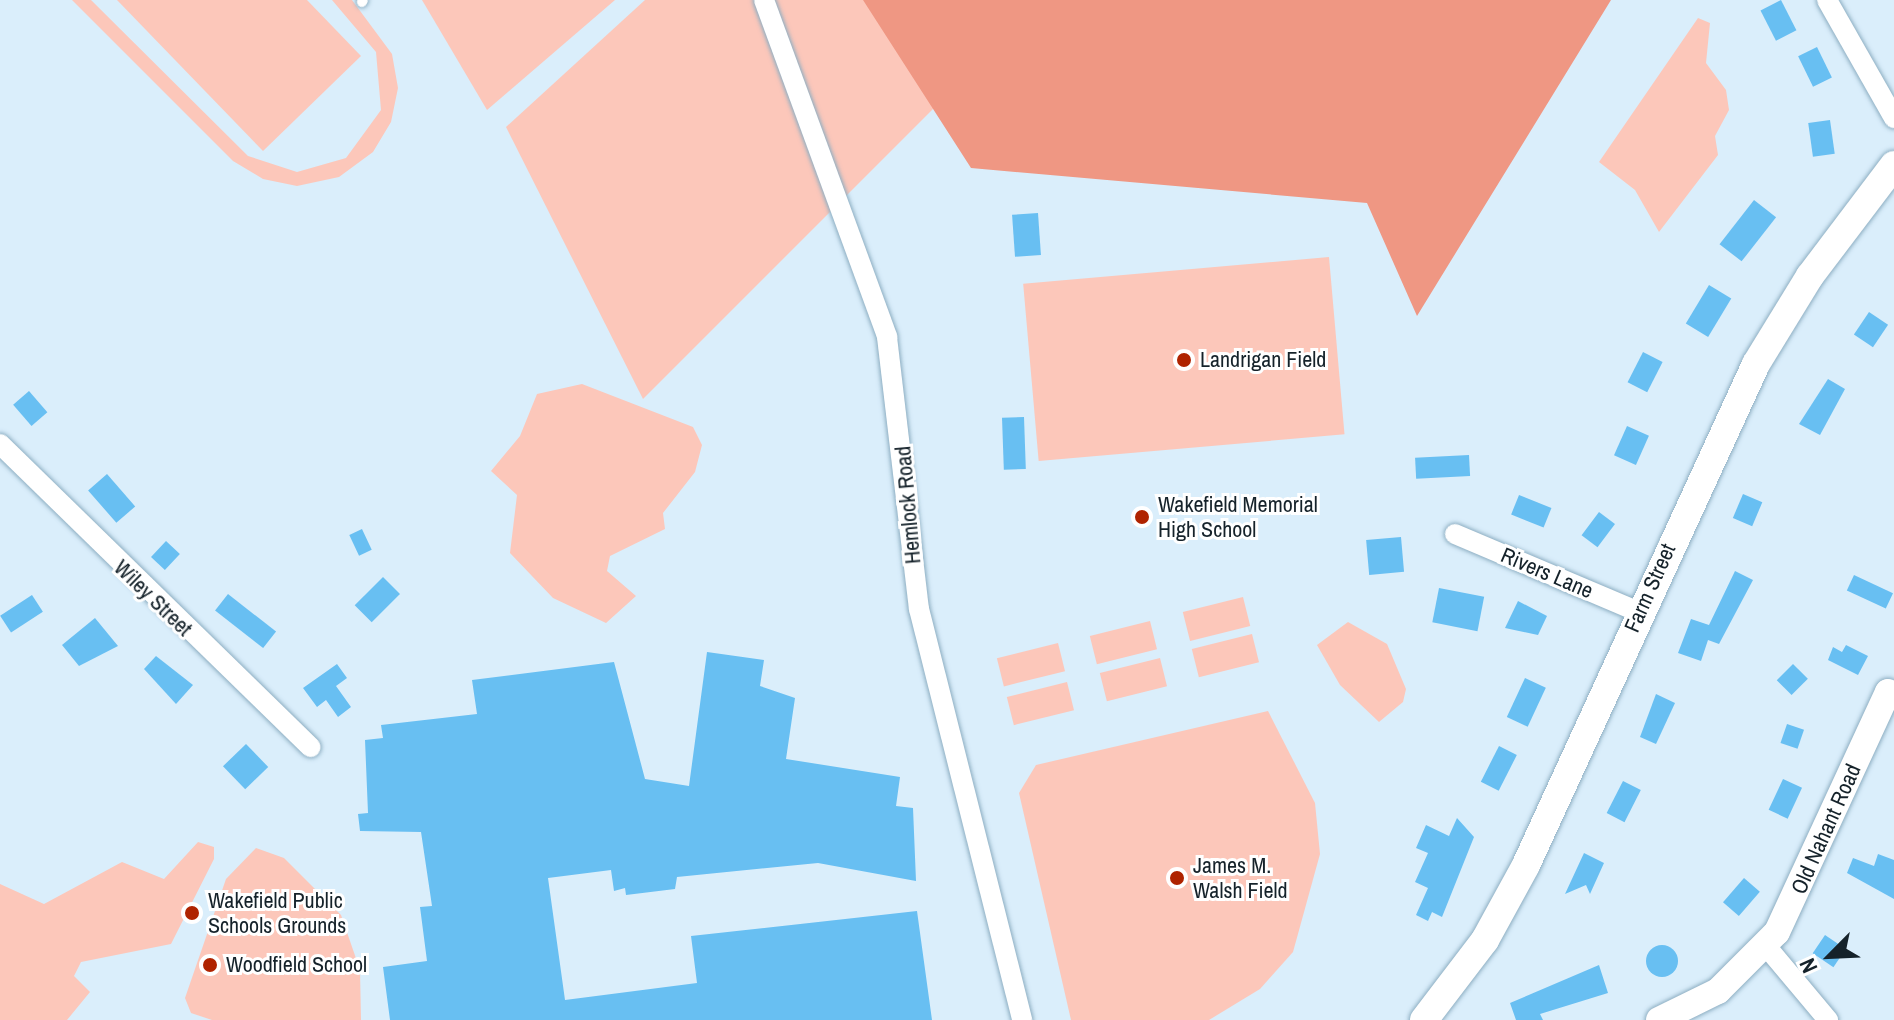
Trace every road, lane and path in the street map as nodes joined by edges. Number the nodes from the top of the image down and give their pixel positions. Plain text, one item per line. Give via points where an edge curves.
1 (764, 0) edge
2 (1827, 0) edge
3 (1894, 118) edge
4 (1894, 165) edge
5 (0, 444) edge
6 (1455, 534) dead end
7 (1639, 612) junction
8 (1892, 688) edge
9 (311, 747) dead end
10 (1766, 946) junction
11 (1434, 1016) edge
12 (1022, 1020) edge
13 (1659, 1020) edge
14 (1828, 1020) edge

1 - 12 street, Hemlock Road via 887,337 919,609
2 - 3 street
4 - 7 main road, Farm Street via 1764,350
5 - 9 street, Wiley Street
6 - 7 street, Rivers Lane
7 - 11 main road, Farm Street via 1526,865 1485,940
8 - 10 street, Old Nahant Road via 1800,889
10 - 13 street, Old Nahant Road via 1718,991
10 - 14 street

